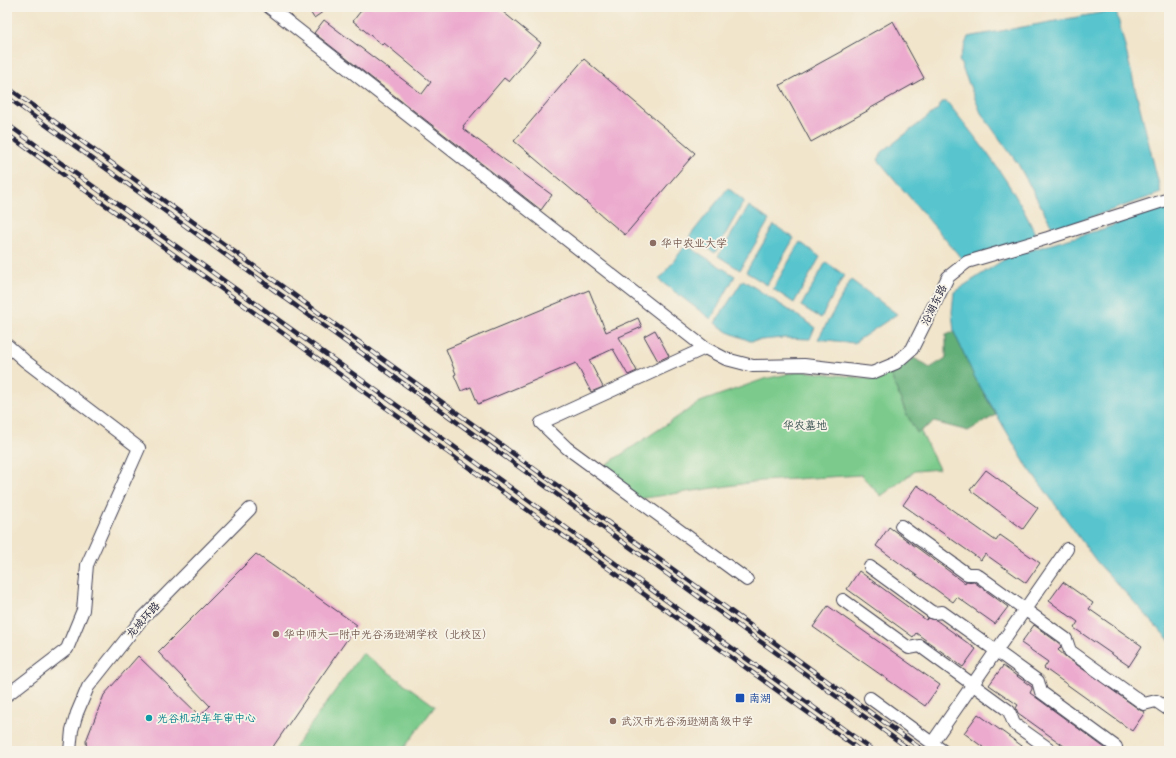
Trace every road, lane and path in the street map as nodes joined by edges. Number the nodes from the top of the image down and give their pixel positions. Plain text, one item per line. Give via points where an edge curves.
1 (269, 7) edge
2 (1169, 199) edge
3 (7, 346) edge
4 (705, 348) junction
5 (250, 509) dead end
6 (901, 526) dead end
7 (1067, 548) dead end
8 (870, 567) dead end
9 (747, 580) dead end
10 (843, 600) dead end
11 (1024, 609) junction
12 (996, 650) junction
13 (973, 684) junction
14 (7, 695) edge
15 (870, 698) dead end
16 (1169, 710) edge
17 (932, 743) junction
18 (1116, 747) dead end
19 (70, 751) edge
20 (943, 751) edge
21 (1052, 751) edge

1 - 4 street, 沿湖东路
2 - 4 street, 沿湖东路 via 968,262 948,278 912,349 896,363 872,373 804,364 753,366 726,359
3 - 14 street via 139,448 86,565 83,610 67,649
4 - 9 street via 541,423 567,448
5 - 19 street, 龙城环路 via 142,619 88,687 76,713
6 - 11 street via 967,574 976,574
7 - 11 street
8 - 12 street via 933,612 942,612
10 - 13 street via 909,648 920,646
11 - 12 street
11 - 16 street via 1066,639 1070,650 1144,704 1156,701
12 - 13 street
12 - 18 street via 1038,681 1041,692
13 - 17 street
13 - 21 street via 1010,711 1014,724
15 - 17 street
17 - 20 street

